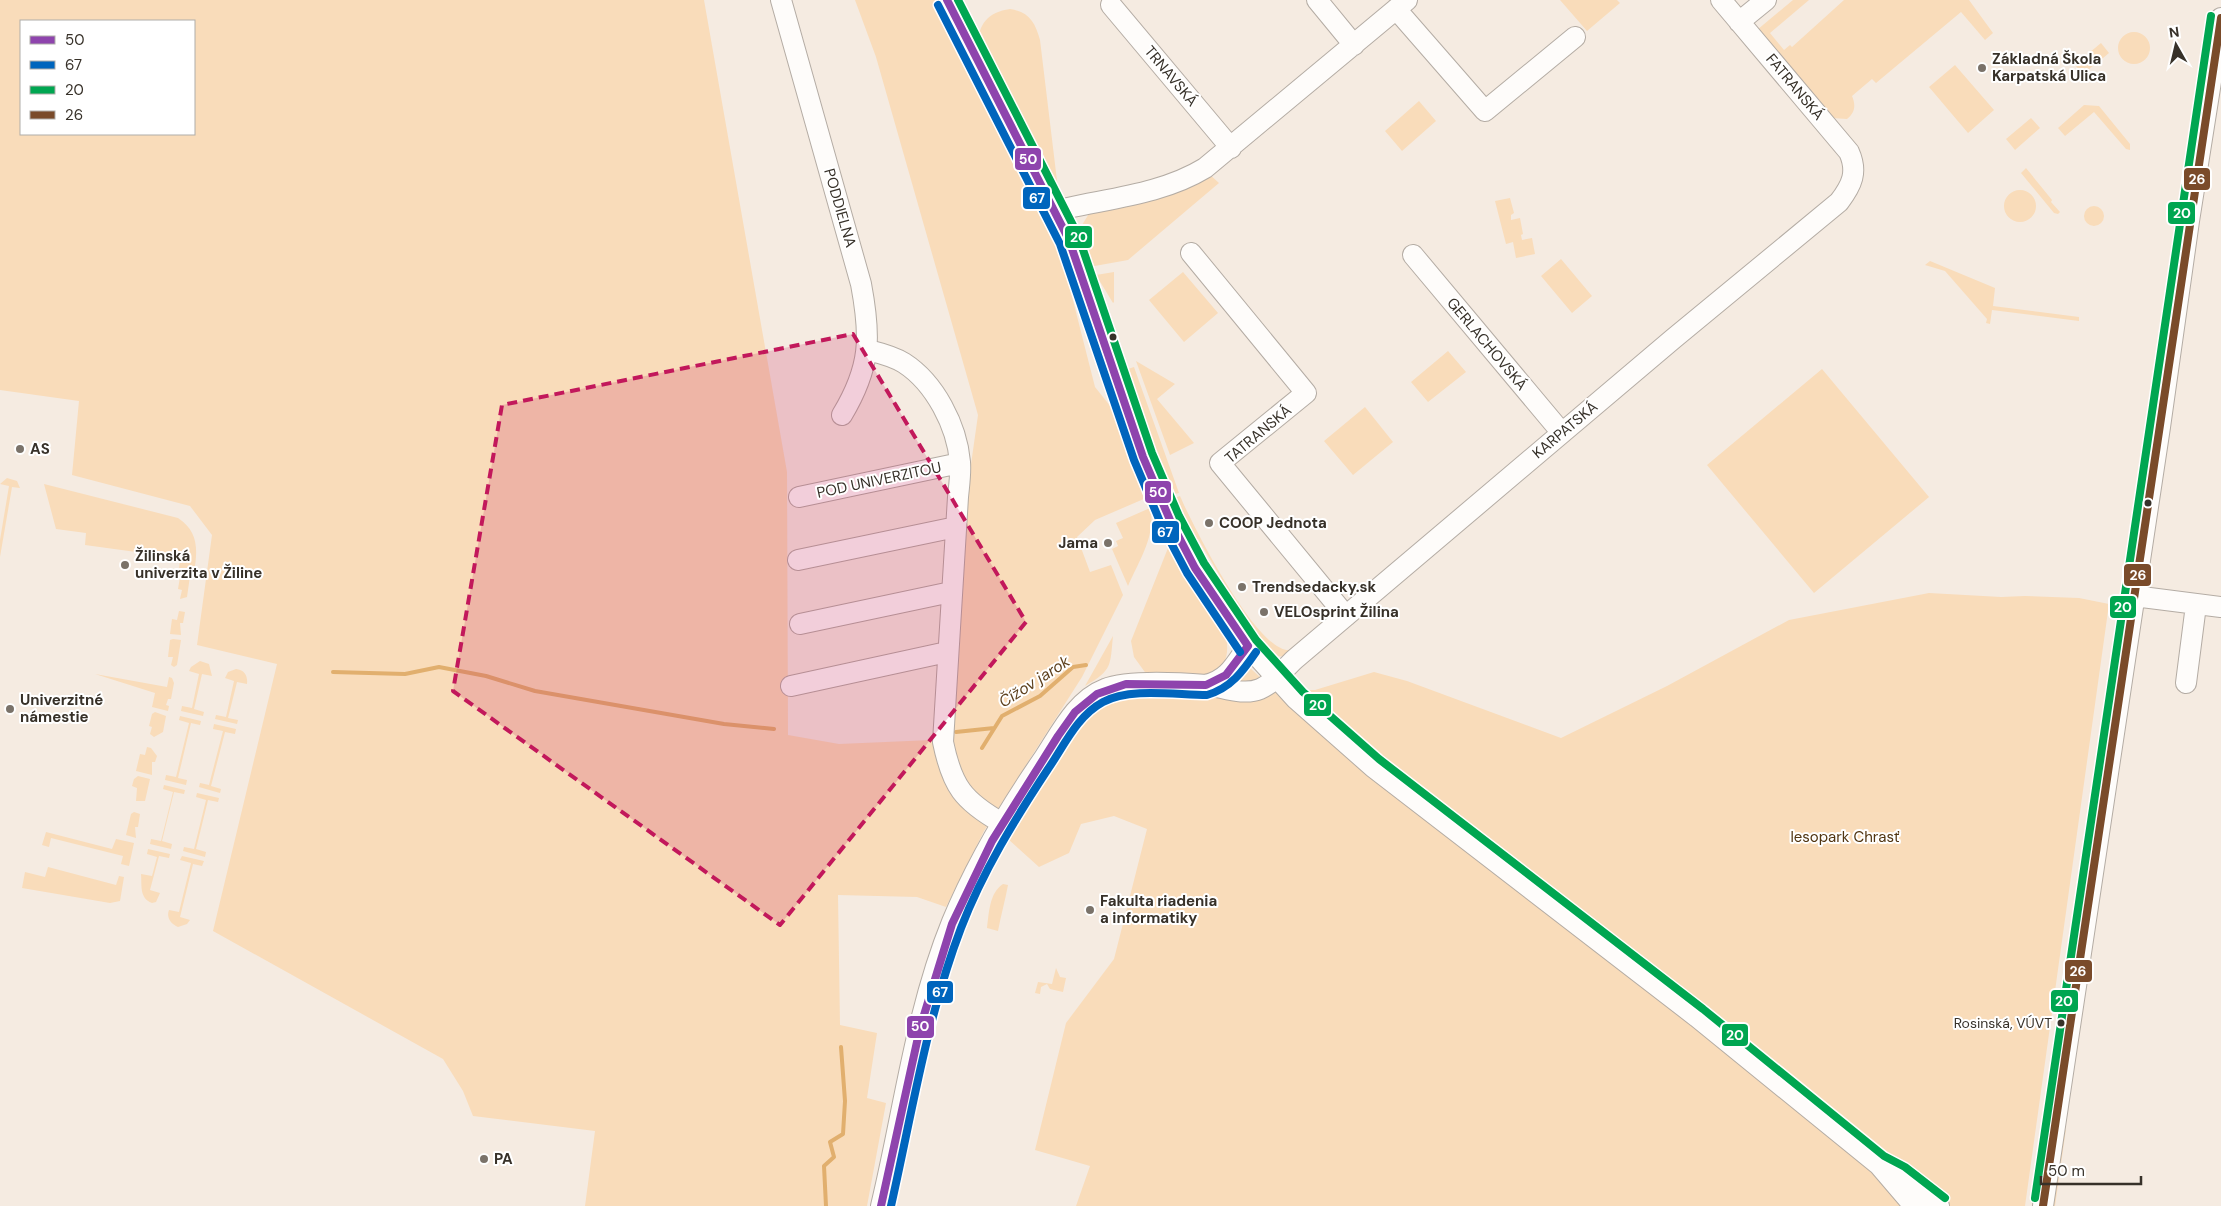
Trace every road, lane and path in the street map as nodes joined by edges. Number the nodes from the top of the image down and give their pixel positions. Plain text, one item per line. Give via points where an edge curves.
1 (780, 0) edge
2 (947, 0) edge
3 (1317, 0) edge
4 (1720, 0) edge
5 (1766, 0) edge
6 (1111, 5) dead end
7 (1402, 5) edge
8 (2221, 18) edge
9 (1739, 22) junction
10 (1576, 36) dead end
11 (1354, 45) junction
12 (1231, 148) junction
13 (1852, 181) joint
14 (1057, 213) junction
15 (1191, 253) dead end
16 (1413, 255) dead end
17 (868, 350) junction
18 (842, 415) dead end
19 (1562, 433) junction
20 (960, 463) junction
21 (799, 497) dead end
22 (956, 527) junction
23 (798, 560) dead end
24 (951, 592) junction
25 (2134, 596) junction
26 (2196, 605) junction
27 (2221, 608) edge
28 (1346, 616) junction
29 (800, 624) dead end
30 (1248, 646) junction
31 (947, 652) junction
32 (1275, 678) junction
33 (2186, 683) dead end
34 (1206, 685) junction
35 (791, 686) dead end
36 (1002, 822) junction
37 (1879, 1165) junction
38 (880, 1206) edge
39 (1914, 1206) edge
40 (1939, 1206) edge
41 (2043, 1206) edge

1 - 17 street, PODDIELNA via 861,284 868,319
2 - 14 street
3 - 11 street
4 - 9 street, FATRANSKÁ
5 - 9 street
6 - 12 street, TRNAVSKÁ
7 - 10 street via 1485,111
7 - 11 street
8 - 25 street
9 - 13 street, FATRANSKÁ via 1849,152 1854,162
11 - 12 street
12 - 14 street via 1187,179
13 - 19 street, KARPATSKÁ via 1839,202
14 - 30 street via 1161,501 1195,568
15 - 28 street, TATRANSKÁ via 1306,394 1220,463
16 - 19 street, GERLACHOVSKÁ
17 - 18 street, PODDIELNA via 852,398
17 - 20 street, POD UNIVERZITOU via 903,362 929,386 949,422
19 - 28 street, KARPATSKÁ
20 - 21 street, POD UNIVERZITOU
20 - 22 street, POD UNIVERZITOU
22 - 23 street
22 - 24 street, POD UNIVERZITOU
24 - 29 street
24 - 31 street, POD UNIVERZITOU
25 - 26 street
25 - 41 street
26 - 27 street
26 - 33 street
28 - 32 street, KARPATSKÁ
30 - 32 street
30 - 34 street via 1232,671 1223,679
31 - 35 street
31 - 36 street, POD UNIVERZITOU via 944,742 949,772 964,796
32 - 34 street, KARPATSKÁ via 1257,690 1234,691
32 - 37 street via 1373,767 1697,1017
34 - 36 street via 1126,684 1094,694 1072,716
36 - 38 street via 962,901 936,968 921,1020
37 - 39 street
37 - 40 street via 1900,1175

